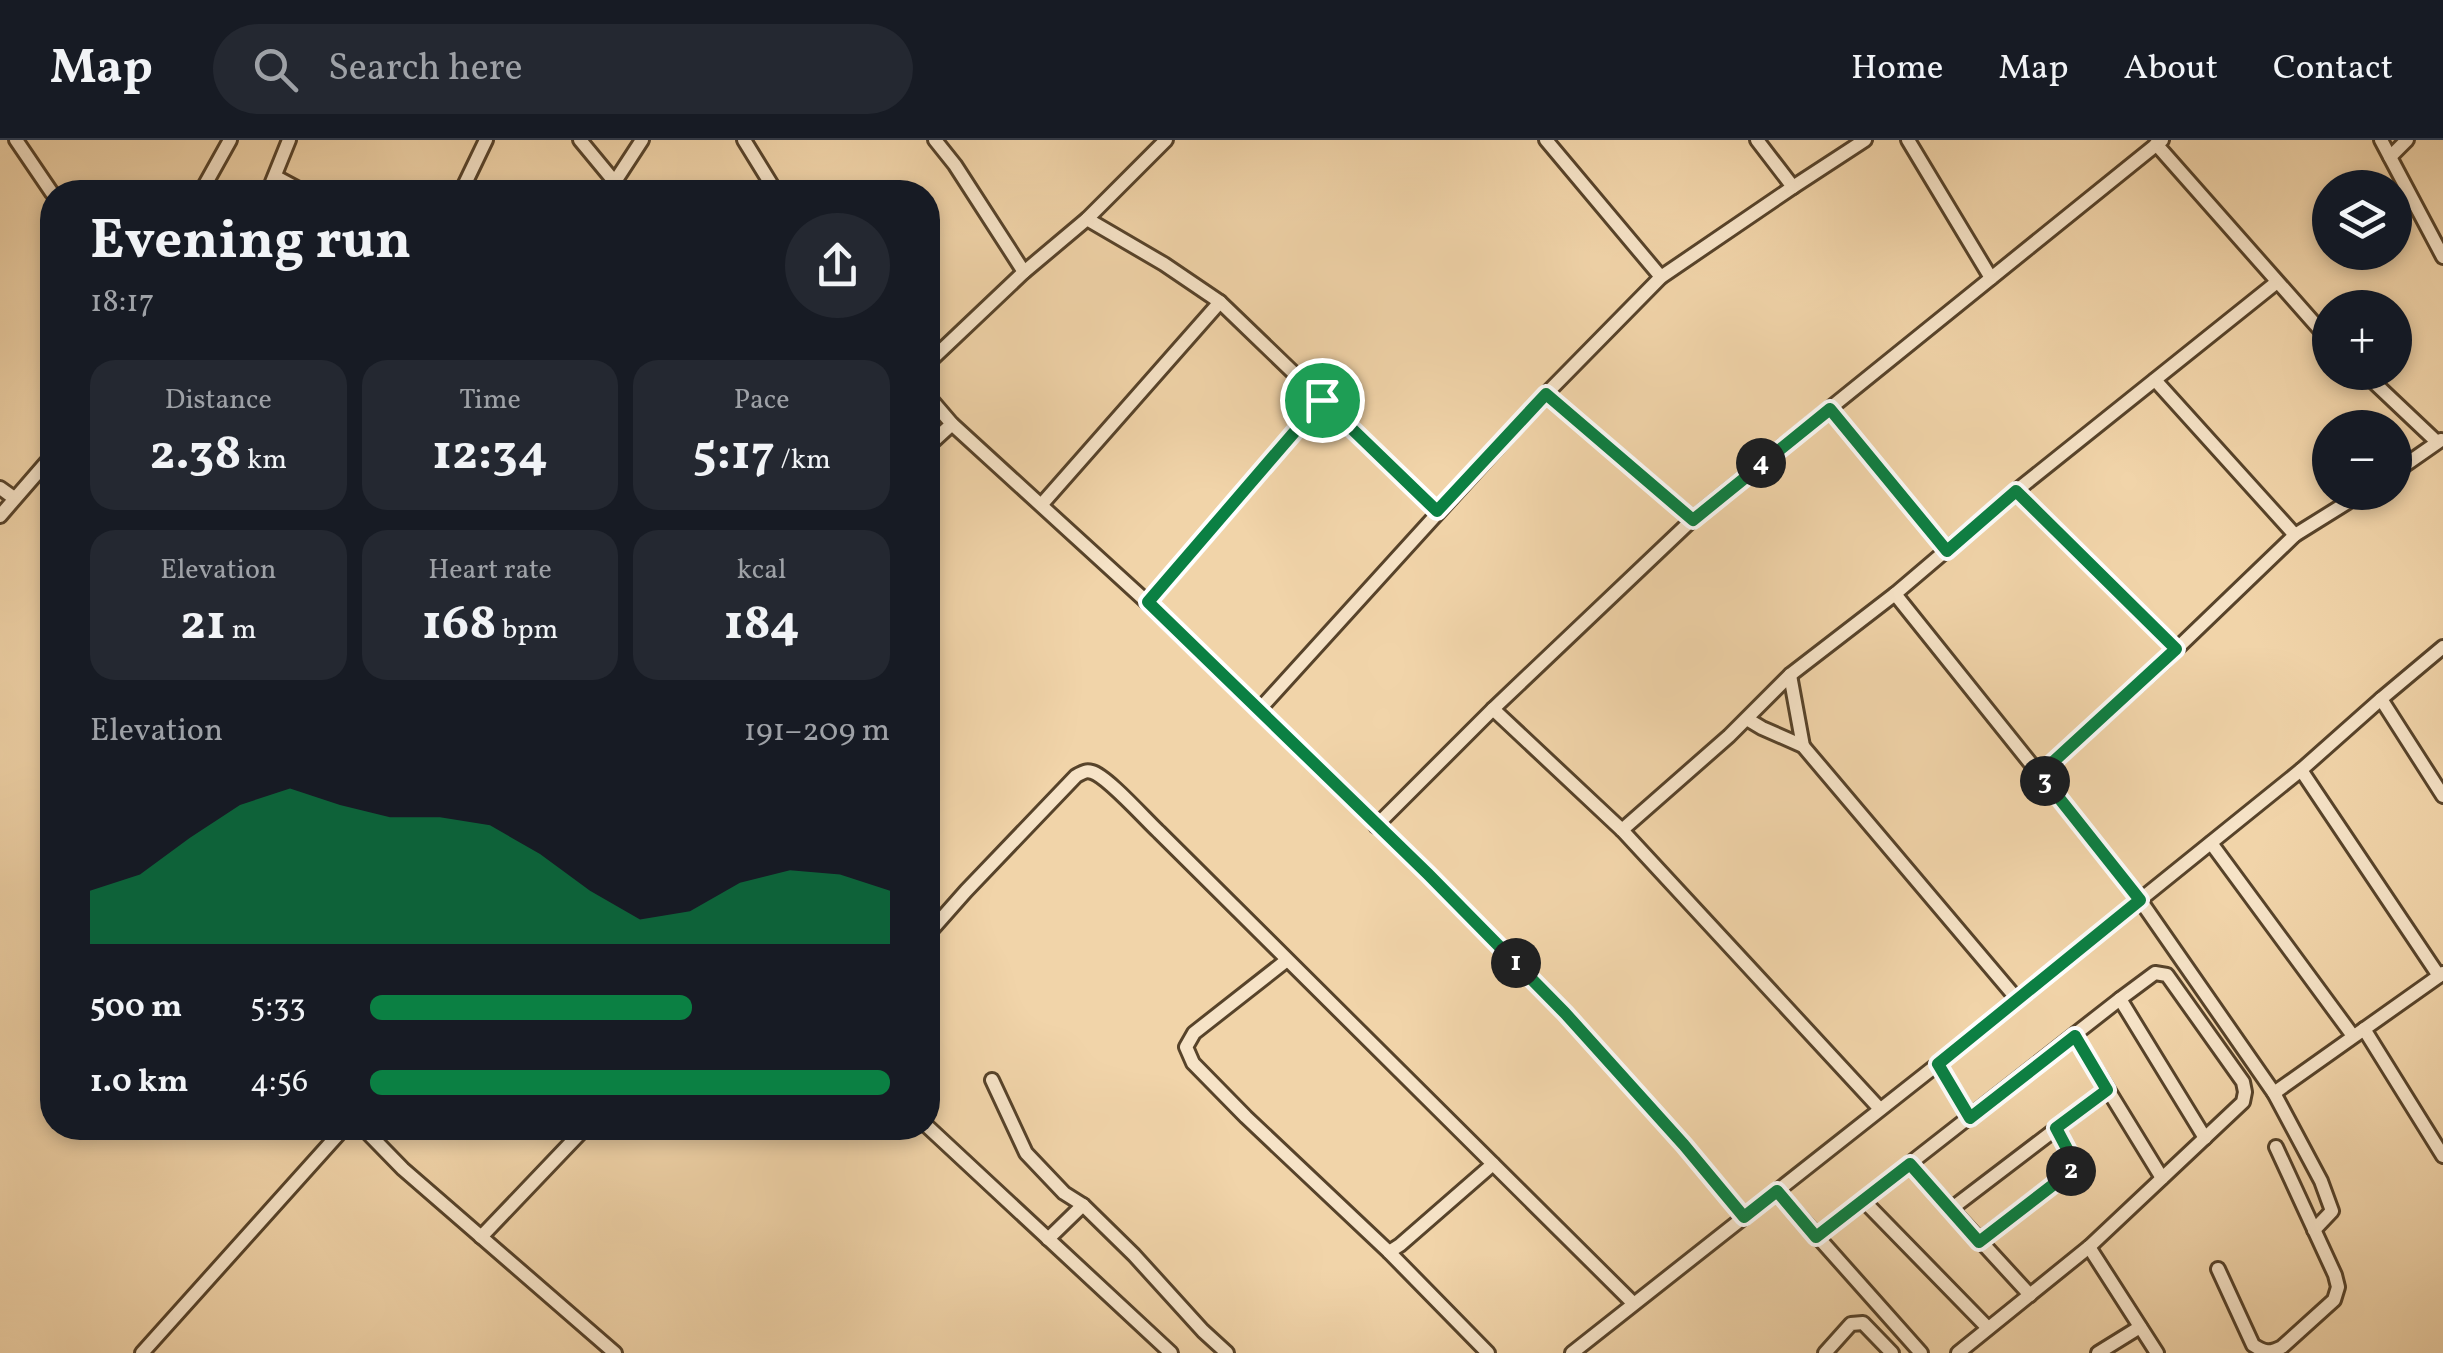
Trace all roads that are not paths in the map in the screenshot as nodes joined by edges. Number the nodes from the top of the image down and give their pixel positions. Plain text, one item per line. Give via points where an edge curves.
1 (16, 140) edge
2 (230, 140) edge
3 (290, 140) edge
4 (486, 140) edge
5 (580, 140) edge
6 (642, 140) edge
7 (744, 140) edge
8 (935, 140) edge
9 (1166, 140) edge
10 (1546, 140) edge
11 (1758, 140) edge
12 (1866, 140) edge
13 (1908, 140) edge
14 (2381, 140) edge
15 (2407, 140) edge
16 (2159, 142) edge
17 (2390, 157) junction
18 (276, 177) junction
19 (43, 180) edge
20 (208, 180) edge
21 (274, 180) edge
22 (282, 180) edge
23 (467, 180) edge
24 (612, 180) edge
25 (623, 180) edge
26 (769, 180) edge
27 (1792, 186) junction
28 (1088, 219) junction
29 (2441, 246) edge
30 (1024, 272) junction
31 (1661, 277) junction
32 (1991, 278) junction
33 (2277, 282) junction
34 (1220, 302) junction
35 (2312, 320) edge
36 (940, 352) edge
37 (2156, 380) junction
38 (2383, 390) edge
39 (1546, 394) junction
40 (1322, 400) junction
41 (1830, 409) junction
42 (940, 410) edge
43 (952, 424) junction
44 (940, 435) edge
45 (2440, 440) edge
46 (2412, 460) edge
47 (40, 469) edge
48 (0, 488) edge
49 (2016, 491) junction
50 (14, 498) junction
51 (1042, 504) junction
52 (2335, 510) edge
53 (1437, 511) junction
54 (0, 516) edge
55 (1693, 520) junction
56 (2295, 535) junction
57 (1947, 551) junction
58 (1895, 594) junction
59 (1148, 602) junction
60 (2443, 647) edge
61 (2176, 649) junction
62 (1790, 675) junction
63 (2381, 698) junction
64 (1493, 709) junction
65 (1258, 710) junction
66 (1747, 718) junction
67 (1803, 746) junction
68 (2302, 770) junction
69 (2040, 774) junction
70 (2440, 798) edge
71 (1376, 826) junction
72 (1622, 830) junction
73 (2211, 843) junction
74 (2140, 900) junction
75 (940, 920) edge
76 (1286, 960) junction
77 (2441, 974) edge
78 (2017, 999) junction
79 (2120, 999) junction
80 (2359, 1032) junction
81 (2075, 1036) junction
82 (1938, 1064) junction
83 (992, 1080) dead end
84 (2107, 1090) junction
85 (2274, 1092) junction
86 (1880, 1109) junction
87 (1970, 1118) junction
88 (2056, 1128) junction
89 (940, 1138) edge
90 (2204, 1138) junction
91 (333, 1140) edge
92 (375, 1140) edge
93 (574, 1140) edge
94 (2276, 1147) dead end
95 (2443, 1156) edge
96 (1493, 1164) junction
97 (1910, 1164) junction
98 (2162, 1178) junction
99 (1777, 1191) junction
100 (1863, 1200) junction
101 (1083, 1205) junction
102 (1951, 1209) junction
103 (1744, 1217) junction
104 (2314, 1230) junction
105 (481, 1237) junction
106 (1816, 1237) junction
107 (1048, 1238) junction
108 (1979, 1242) junction
109 (2088, 1247) junction
110 (1388, 1252) junction
111 (2218, 1269) dead end
112 (2030, 1295) junction
113 (1634, 1304) junction
114 (2140, 1327) junction
115 (1988, 1328) junction
116 (142, 1353) edge
117 (615, 1353) edge
118 (1171, 1353) edge
119 (1226, 1353) edge
120 (1488, 1353) edge
121 (1572, 1353) edge
122 (1825, 1353) edge
123 (1892, 1353) edge
124 (1920, 1353) edge
125 (1958, 1353) edge
126 (2098, 1353) edge
127 (2157, 1353) edge

1 - 19 street
2 - 20 street
3 - 18 street
4 - 23 street
5 - 24 street
6 - 25 street
7 - 26 street
8 - 30 street
9 - 28 street
10 - 31 street
11 - 27 street
12 - 27 street
13 - 32 street
14 - 17 street
15 - 17 street
16 - 32 street
16 - 33 street
17 - 29 street
18 - 21 street
18 - 22 street
27 - 31 street
28 - 30 street
28 - 34 street
30 - 36 street
31 - 39 street
32 - 41 street
33 - 35 street
33 - 37 street
34 - 40 street
34 - 51 street
37 - 49 street
37 - 56 street
38 - 45 street
39 - 53 street
39 - 55 street
40 - 53 street
40 - 59 street
41 - 55 street
41 - 57 street
42 - 43 street
43 - 44 street
43 - 51 street
45 - 46 street
47 - 50 street
48 - 50 street
49 - 57 street
49 - 61 street
50 - 54 street
51 - 59 street
52 - 56 street
53 - 65 street
55 - 64 street
56 - 61 street
57 - 58 street
58 - 62 street
58 - 69 street
59 - 65 street
60 - 63 street
61 - 69 street
62 - 66 street
62 - 67 street
63 - 68 street
63 - 70 street
64 - 71 street
64 - 72 street
65 - 71 street
66 - 67 street
66 - 72 street
67 - 78 street
68 - 73 street
68 - 77 street
69 - 74 street
71 - 103 street via 1565,1013
72 - 86 street
73 - 74 street
73 - 80 street
74 - 78 street
74 - 85 street
75 - 76 street via 1076,776 1092,772
76 - 96 street
76 - 110 street via 1186,1047 1246,1117
77 - 80 street
78 - 82 street
79 - 81 street
79 - 90 street
79 - 90 street via 2155,973 2167,975 2243,1082 2243,1102
80 - 85 street
80 - 95 street
81 - 84 street
81 - 87 street
82 - 86 street
82 - 87 street
83 - 101 street via 1026,1152
84 - 88 street
84 - 98 street
85 - 104 street via 2332,1206
86 - 99 street
87 - 97 street
88 - 102 street
88 - 108 street via 2074,1162 2071,1171
89 - 107 street
90 - 98 street
91 - 116 street
92 - 105 street
93 - 105 street
94 - 104 street
96 - 110 street
96 - 113 street
97 - 100 street
97 - 102 street
98 - 109 street
99 - 103 street
99 - 106 street
100 - 106 street
100 - 115 street
101 - 107 street
101 - 119 street
102 - 108 street
103 - 113 street
104 - 111 street via 2335,1275 2334,1300 2273,1352 2254,1346
105 - 117 street
106 - 124 street
107 - 118 street
108 - 112 street
109 - 112 street
109 - 114 street
110 - 120 street
112 - 115 street
113 - 121 street
114 - 126 street
114 - 127 street
115 - 125 street
122 - 123 street via 1857,1322

